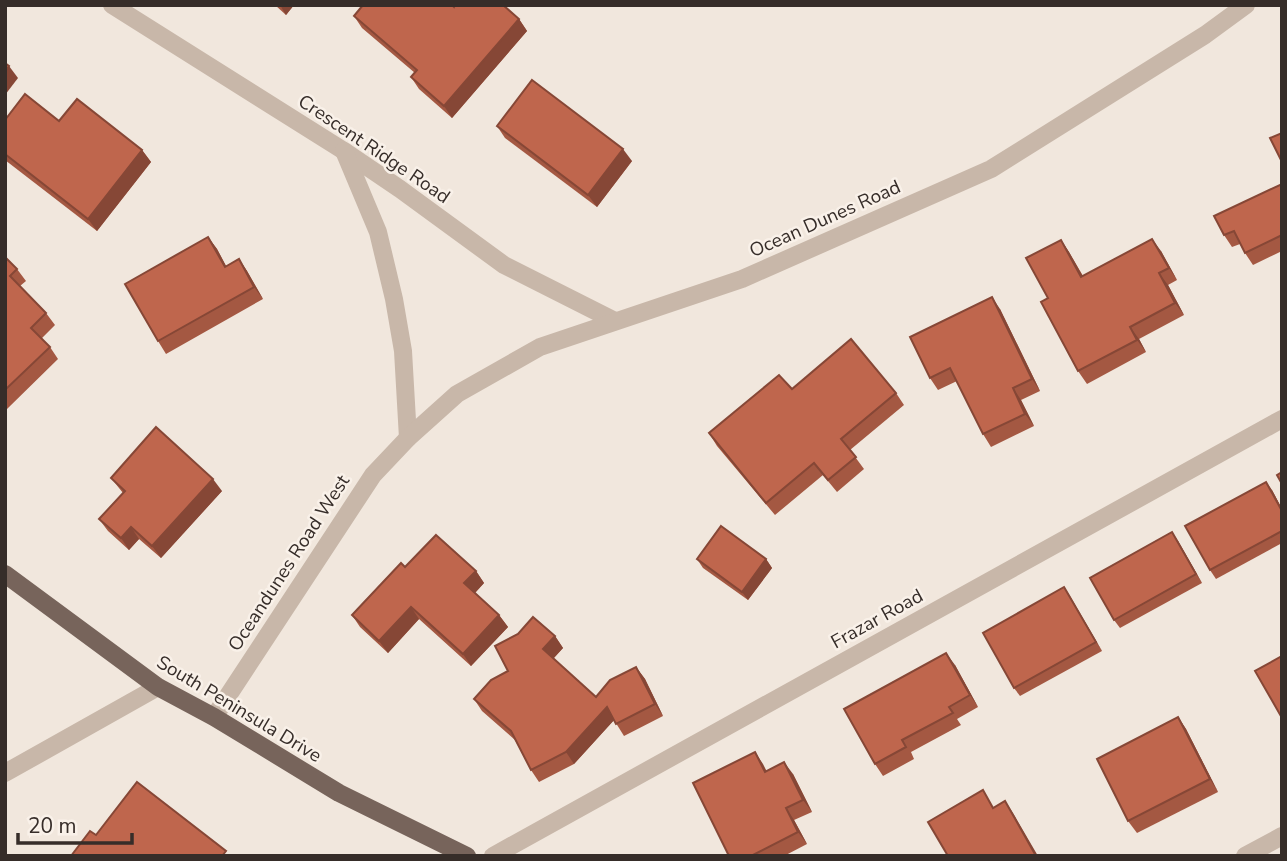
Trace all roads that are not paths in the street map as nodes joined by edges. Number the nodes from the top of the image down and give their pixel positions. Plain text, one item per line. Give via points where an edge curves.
1 (112, 5) edge
2 (1246, 5) edge
3 (344, 151) junction
4 (615, 321) junction
5 (1282, 419) edge
6 (408, 438) junction
7 (5, 574) edge
8 (158, 687) junction
9 (214, 718) junction
10 (5, 773) edge
11 (1282, 836) edge
12 (467, 856) edge
13 (493, 856) edge
14 (1245, 856) edge

1 - 3 street, Crescent Ridge Road
2 - 4 street, Ocean Dunes Road via 991,169 742,279
3 - 4 street, Crescent Ridge Road via 504,265
3 - 6 street via 378,232 394,299
4 - 6 street, Ocean Dunes Road via 540,347 469,387
5 - 13 street, Frazar Road
6 - 9 street, Oceandunes Road West via 373,475
7 - 8 main road, South Peninsula Drive
8 - 9 main road, South Peninsula Drive
8 - 10 street
9 - 12 main road, South Peninsula Drive via 339,793
11 - 14 street

